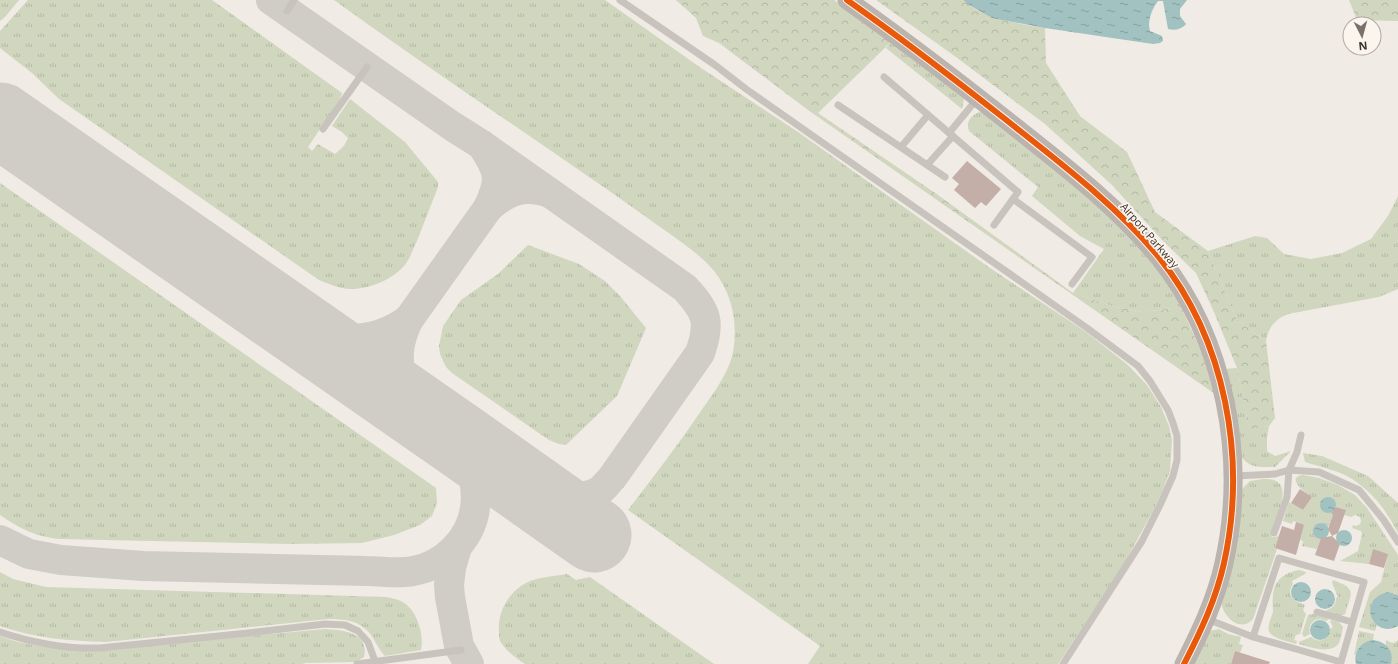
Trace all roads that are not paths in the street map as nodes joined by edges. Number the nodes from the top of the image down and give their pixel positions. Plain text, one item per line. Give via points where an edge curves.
1 (294, 0) edge
2 (620, 0) edge
3 (847, 0) edge
4 (287, 11) dead end
5 (367, 67) dead end
6 (884, 77) dead end
7 (978, 98) junction
8 (838, 104) dead end
9 (928, 115) junction
10 (322, 129) dead end
11 (951, 135) junction
12 (901, 147) junction
13 (927, 164) junction
14 (945, 177) dead end
15 (1013, 199) junction
16 (994, 225) dead end
17 (1072, 284) dead end
18 (1301, 435) dead end
19 (1289, 470) junction
20 (1233, 476) junction
21 (1274, 533) dead end
22 (1398, 542) edge
23 (1317, 612) dead end
24 (1206, 619) junction
25 (1352, 622) junction
26 (0, 632) edge
27 (1254, 636) junction
28 (461, 650) dead end
29 (375, 661) junction
30 (357, 664) edge
31 (1063, 664) edge
32 (1184, 664) edge

1 - 4 lane
2 - 31 lane via 1087,328 1138,366 1150,381 1168,410 1177,436 1177,460 1173,476 1142,541
3 - 7 main road, Airport Parkway
5 - 10 lane
6 - 9 lane
7 - 11 lane
7 - 20 main road, Airport Parkway via 1107,202 1136,231 1173,277 1203,331 1220,380 1231,438
8 - 12 lane
9 - 11 lane
9 - 12 lane
11 - 13 lane
11 - 15 lane via 1018,192
12 - 13 lane
13 - 14 lane
15 - 16 lane
15 - 17 lane via 1092,257
18 - 19 lane
19 - 20 lane via 1275,474
19 - 21 lane via 1287,497
19 - 22 lane via 1319,472 1359,490
20 - 24 main road, Airport Parkway via 1231,520 1224,563
23 - 25 lane
24 - 27 lane
24 - 32 main road, Airport Parkway
25 - 27 lane via 1341,662
25 - 27 lane via 1364,582 1279,558
26 - 29 lane via 51,646 81,648 324,624 344,625 358,631 368,642
28 - 29 lane
29 - 30 lane

